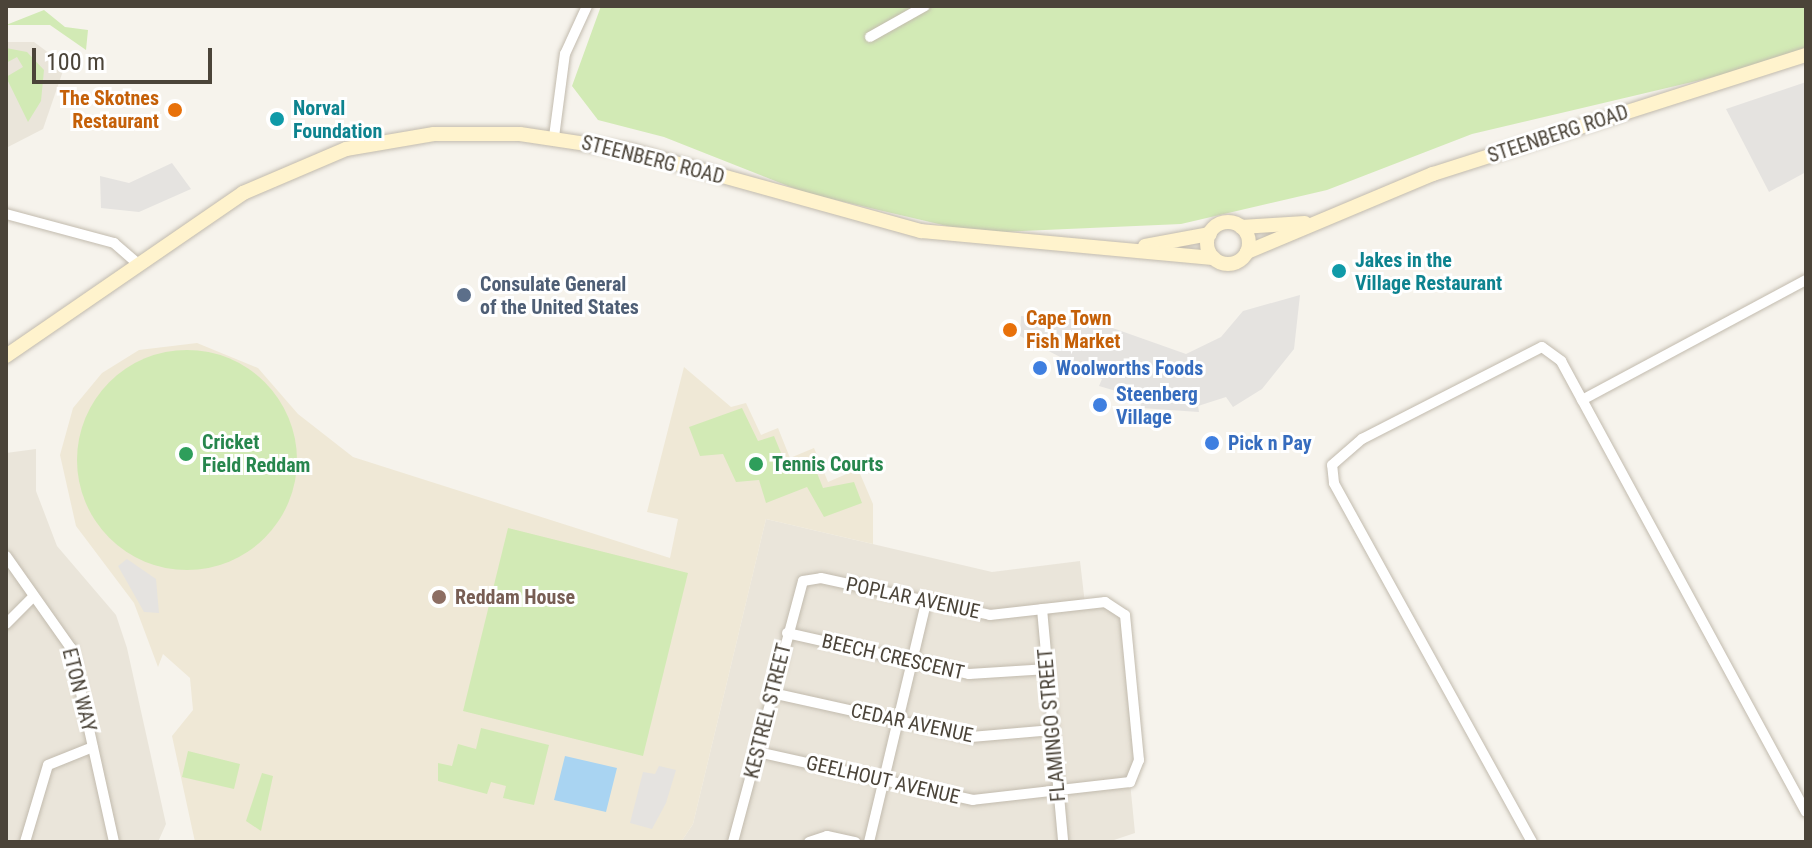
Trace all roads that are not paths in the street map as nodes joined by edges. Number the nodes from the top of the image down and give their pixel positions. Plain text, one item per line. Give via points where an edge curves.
1 (587, 6) edge
2 (925, 6) edge
3 (870, 37) dead end
4 (1806, 55) edge
5 (554, 137) junction
6 (6, 214) edge
7 (1314, 222) junction
8 (1241, 227) junction
9 (1210, 234) junction
10 (1065, 247) junction
11 (1247, 252) junction
12 (1214, 258) junction
13 (135, 261) junction
14 (1806, 280) edge
15 (6, 356) edge
16 (1582, 400) junction
17 (6, 556) edge
18 (803, 581) joint
19 (32, 598) junction
20 (926, 603) junction
21 (1118, 605) joint
22 (1042, 609) junction
23 (6, 624) edge
24 (787, 633) junction
25 (914, 661) junction
26 (1048, 669) junction
27 (772, 693) junction
28 (898, 721) junction
29 (1053, 730) junction
30 (93, 747) junction
31 (758, 752) junction
32 (884, 780) junction
33 (1058, 792) junction
34 (1806, 812) edge
35 (25, 842) edge
36 (114, 842) edge
37 (733, 842) edge
38 (809, 842) edge
39 (855, 842) edge
40 (869, 842) edge
41 (1063, 842) edge
42 (1532, 842) edge

1 - 5 street via 565,54
2 - 3 street
4 - 7 main road, STEENBERG ROAD via 1433,174
5 - 10 main road, STEENBERG ROAD via 632,151 881,223
5 - 13 main road, STEENBERG ROAD via 465,132 346,149 243,193
6 - 13 street via 114,243
7 - 8 main road, STEENBERG ROAD
7 - 11 main road, STEENBERG ROAD
8 - 9 main road via 1224,223
8 - 11 main road
9 - 10 main road, STEENBERG ROAD via 1166,246
9 - 12 main road
10 - 12 main road, STEENBERG ROAD
11 - 12 main road via 1232,264
13 - 15 main road, STEENBERG ROAD
14 - 16 street
16 - 34 street
16 - 42 street via 1557,354 1537,348 1362,439 1332,465 1334,483
17 - 19 street, ETON WAY
18 - 20 street, POPLAR AVENUE via 821,578
18 - 24 street, KESTREL STREET
19 - 23 street
19 - 30 street, ETON WAY via 71,648
20 - 22 street, POPLAR AVENUE via 990,615
20 - 25 street
21 - 22 street, POPLAR AVENUE
21 - 33 street, GEELHOUT AVENUE via 1138,773 1130,782
22 - 26 street, FLAMINGO STREET
24 - 25 street, BEECH CRESCENT
24 - 27 street, KESTREL STREET
25 - 26 street, BEECH CRESCENT via 982,676
25 - 28 street
26 - 29 street, FLAMINGO STREET
27 - 28 street, CEDAR AVENUE
27 - 31 street, KESTREL STREET
28 - 29 street, CEDAR AVENUE via 981,738
28 - 32 street
29 - 33 street, FLAMINGO STREET
30 - 35 street via 48,765
30 - 36 street, ETON WAY
31 - 32 street, GEELHOUT AVENUE
31 - 37 street, KESTREL STREET
32 - 33 street, GEELHOUT AVENUE via 973,800
32 - 40 street
33 - 41 street, FLAMINGO STREET
38 - 39 street via 827,836

